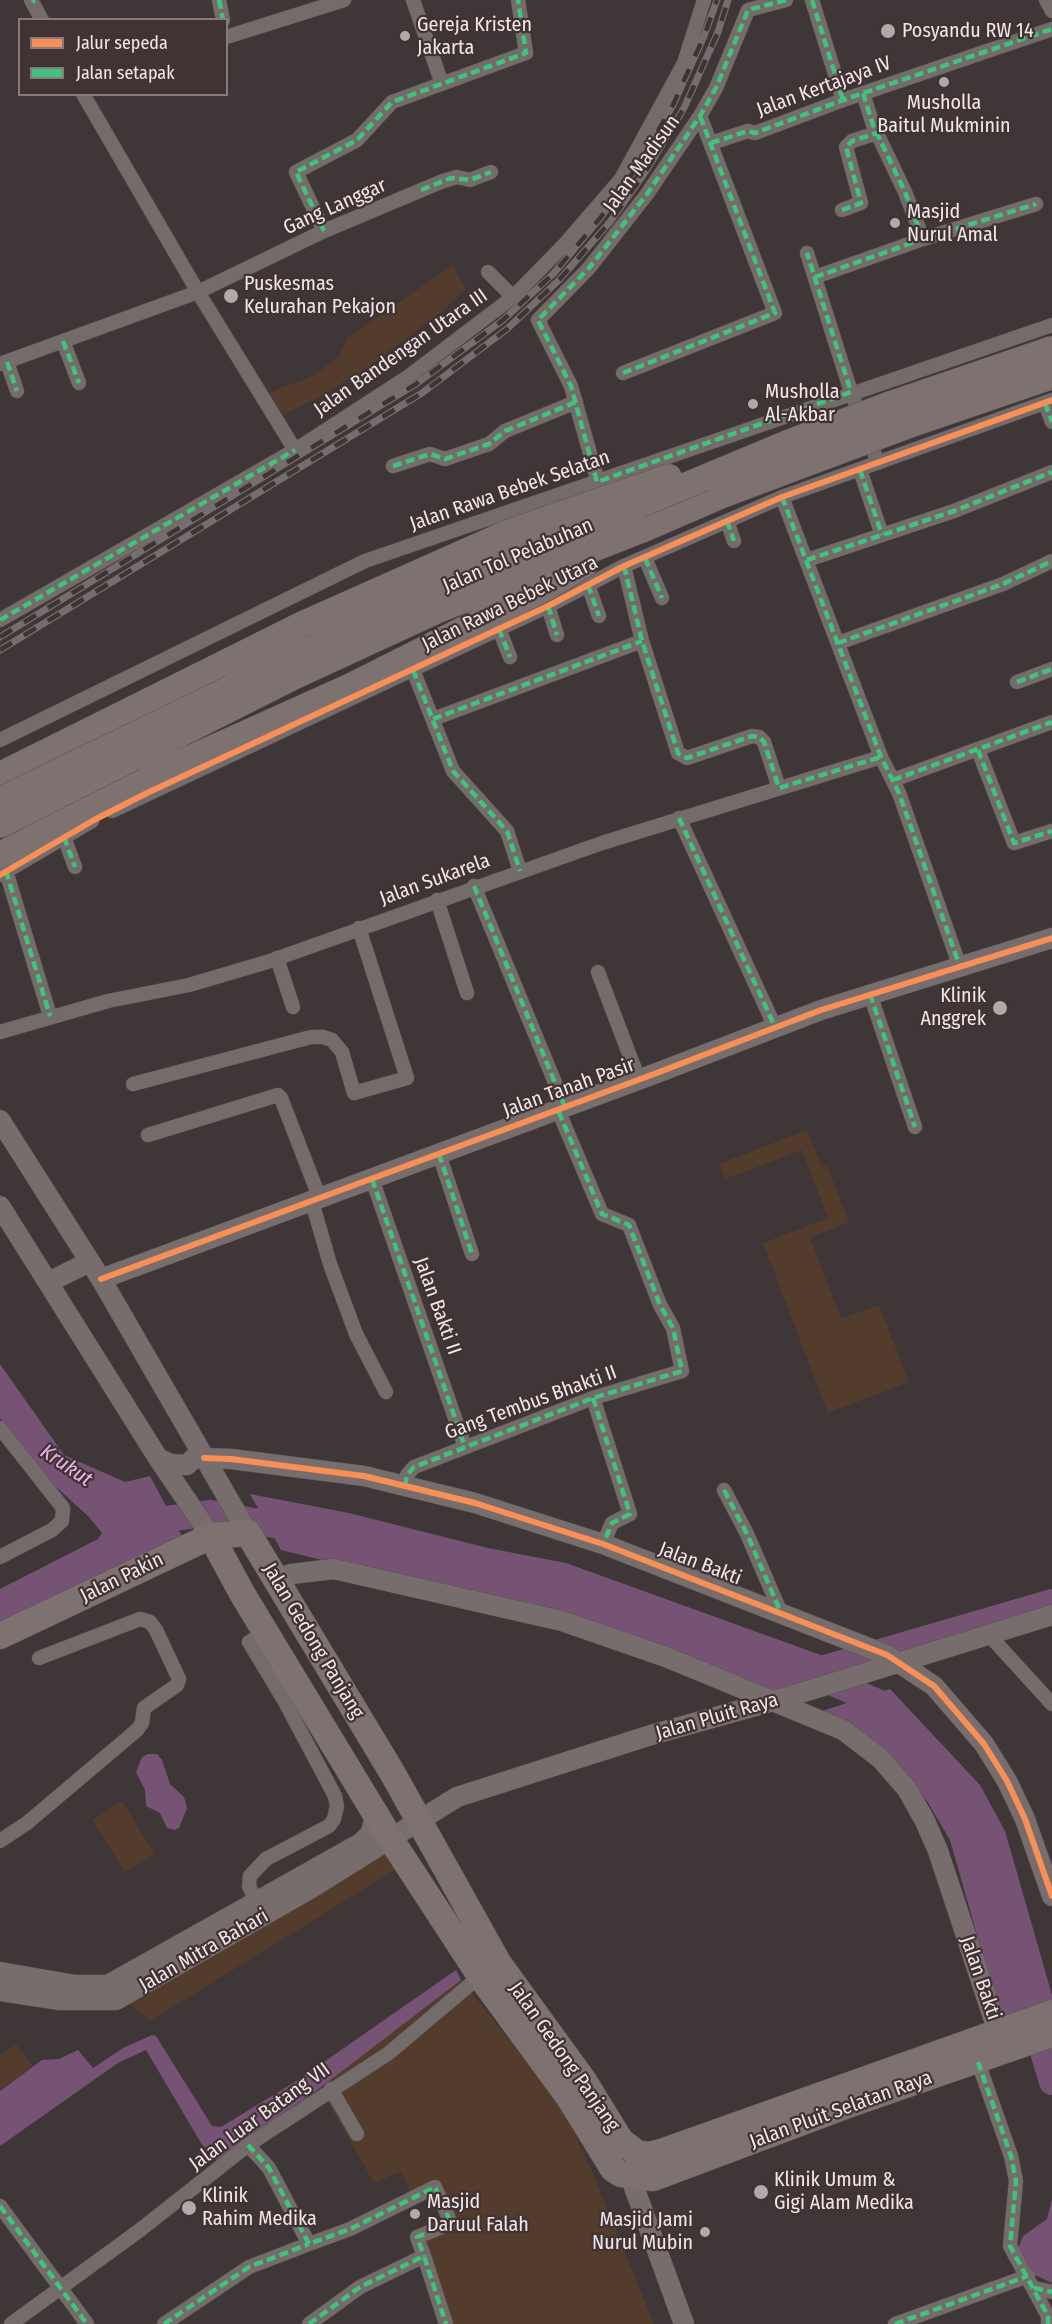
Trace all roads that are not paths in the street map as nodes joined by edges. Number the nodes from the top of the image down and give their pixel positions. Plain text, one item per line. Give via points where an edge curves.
1 (219, 0) edge
2 (344, 0) edge
3 (413, 0) edge
4 (518, 0) edge
5 (704, 0) edge
6 (786, 0) edge
7 (812, 0) edge
8 (1046, 0) edge
9 (33, 1) edge
10 (310, 5) edge
11 (1052, 11) edge
12 (41, 18) edge
13 (223, 18) edge
14 (1052, 29) edge
15 (228, 36) edge
16 (442, 84) junction
17 (863, 93) junction
18 (84, 96) edge
19 (843, 100) junction
20 (700, 116) junction
21 (877, 133) junction
22 (711, 143) junction
23 (490, 172) dead end
24 (1036, 204) dead end
25 (842, 210) dead end
26 (324, 231) junction
27 (923, 239) junction
28 (807, 253) dead end
29 (488, 272) dead end
30 (815, 277) junction
31 (198, 292) junction
32 (513, 297) junction
33 (1052, 325) edge
34 (63, 341) junction
35 (1052, 349) edge
36 (3, 363) edge
37 (623, 373) dead end
38 (1052, 376) edge
39 (79, 383) dead end
40 (17, 391) dead end
41 (850, 392) junction
42 (576, 402) junction
43 (1048, 402) edge
44 (1052, 422) edge
45 (295, 450) junction
46 (762, 454) junction
47 (878, 463) junction
48 (393, 466) dead end
49 (860, 470) junction
50 (1052, 472) edge
51 (597, 482) junction
52 (782, 497) junction
53 (727, 521) junction
54 (641, 530) junction
55 (882, 535) junction
56 (734, 541) dead end
57 (645, 558) junction
58 (807, 560) junction
59 (1052, 561) edge
60 (628, 565) junction
61 (588, 585) junction
62 (662, 598) dead end
63 (548, 606) junction
64 (599, 616) dead end
65 (0, 620) edge
66 (500, 629) junction
67 (557, 635) dead end
68 (642, 641) junction
69 (838, 643) junction
70 (510, 657) dead end
71 (1052, 669) edge
72 (413, 670) junction
73 (1017, 682) dead end
74 (433, 719) junction
75 (1052, 722) edge
76 (0, 740) edge
77 (978, 750) junction
78 (881, 757) junction
79 (0, 775) edge
80 (893, 780) junction
81 (779, 788) junction
82 (0, 800) edge
83 (679, 818) junction
84 (0, 825) edge
85 (1052, 831) edge
86 (64, 837) junction
87 (2, 867) edge
88 (75, 867) dead end
89 (520, 871) junction
90 (474, 886) junction
91 (437, 900) junction
92 (359, 928) junction
93 (1051, 942) edge
94 (277, 958) junction
95 (960, 968) junction
96 (598, 972) dead end
97 (466, 993) dead end
98 (870, 994) junction
99 (293, 1006) dead end
100 (50, 1016) junction
101 (775, 1027) junction
102 (0, 1032) edge
103 (639, 1080) junction
104 (133, 1084) dead end
105 (561, 1109) junction
106 (0, 1120) edge
107 (915, 1127) dead end
108 (148, 1135) dead end
109 (439, 1154) junction
110 (372, 1179) junction
111 (316, 1200) junction
112 (0, 1206) edge
113 (472, 1254) dead end
114 (89, 1262) junction
115 (101, 1279) junction
116 (49, 1282) junction
117 (386, 1392) dead end
118 (593, 1398) junction
119 (0, 1428) edge
120 (465, 1447) junction
121 (205, 1460) junction
122 (163, 1465) junction
123 (405, 1486) junction
124 (724, 1490) dead end
125 (205, 1528) junction
126 (246, 1529) junction
127 (603, 1544) junction
128 (0, 1557) edge
129 (276, 1579) junction
130 (781, 1613) junction
131 (1052, 1615) edge
132 (265, 1632) junction
133 (989, 1635) junction
134 (0, 1636) edge
135 (39, 1658) dead end
136 (879, 1661) junction
137 (902, 1662) junction
138 (771, 1701) junction
139 (1052, 1704) edge
140 (312, 1752) junction
141 (342, 1758) junction
142 (375, 1813) junction
143 (419, 1819) junction
144 (390, 1838) junction
145 (0, 1841) edge
146 (310, 1881) junction
147 (1052, 1896) edge
148 (257, 1903) junction
149 (0, 1972) edge
150 (480, 1976) junction
151 (0, 1991) edge
152 (1052, 2013) edge
153 (1052, 2034) edge
154 (1004, 2037) junction
155 (978, 2062) junction
156 (331, 2088) junction
157 (357, 2134) dead end
158 (248, 2145) junction
159 (634, 2164) junction
160 (0, 2206) edge
161 (309, 2244) junction
162 (424, 2256) junction
163 (1031, 2282) junction
164 (60, 2286) junction
165 (1052, 2292) edge
166 (11, 2324) edge
167 (87, 2324) edge
168 (164, 2324) edge
169 (309, 2324) edge
170 (446, 2324) edge
171 (684, 2324) edge
172 (895, 2324) edge
173 (1048, 2324) edge

1 - 13 street
2 - 10 street
3 - 16 street
4 - 16 street via 526,53
5 - 32 street, Jalan Bandengan Utara III via 684,63 621,179
6 - 20 street, Jalan Madisun via 748,10 716,88
7 - 19 street
8 - 11 street
9 - 12 street
10 - 15 street
14 - 17 street, Jalan Kertajaya IV
16 - 26 street via 392,102 357,140 296,172
17 - 19 street, Jalan Kertajaya IV
17 - 21 street
18 - 31 street
19 - 22 street, Jalan Kertajaya IV via 755,133 748,131
20 - 22 street
20 - 42 street, Jalan Madisun via 647,194 596,259 538,320
21 - 25 street via 846,147 861,203
21 - 27 street
22 - 37 street via 775,313
23 - 26 street, Gang Langgar via 470,180 451,178
24 - 27 street
26 - 31 street, Gang Langgar
27 - 30 street
28 - 30 street
29 - 32 street
30 - 41 street
31 - 34 street, Gang Langgar
31 - 45 street
32 - 45 street, Jalan Bandengan Utara III via 409,376
33 - 41 street, Jalan Rawa Bebek Selatan
34 - 36 street, Gang Langgar
34 - 39 street
35 - 46 highway, Jalan Tol Pelabuhan, bridge via 891,404
36 - 40 street
38 - 54 highway, Jalan Tol Pelabuhan, bridge via 906,426
41 - 47 street
41 - 51 street, Jalan Rawa Bebek Selatan
42 - 48 street via 505,431 489,444 445,459 430,454
42 - 51 street
43 - 44 street
43 - 47 street, Jalan Rawa Bebek Utara
45 - 65 street, Jalan Bandengan Utara III
46 - 79 highway, bridge via 671,476 510,532 301,625
46 - 82 highway, Jalan Tol Pelabuhan, bridge via 426,594
47 - 49 street, Jalan Rawa Bebek Utara
49 - 52 street, Jalan Rawa Bebek Utara
49 - 55 street
50 - 55 street
51 - 60 street
51 - 76 street, Jalan Rawa Bebek Selatan via 336,573
52 - 53 street, Jalan Rawa Bebek Utara
52 - 58 street
53 - 56 street
53 - 57 street, Jalan Rawa Bebek Utara
54 - 84 highway, Jalan Tol Pelabuhan, bridge via 428,615 295,676
54 - 87 highway, bridge via 526,598 351,686 151,777
55 - 58 street
57 - 60 street, Jalan Rawa Bebek Utara
57 - 62 street
58 - 69 street
59 - 69 street via 1003,584
60 - 61 street, Jalan Rawa Bebek Utara
60 - 68 street
61 - 63 street, Jalan Rawa Bebek Utara
61 - 64 street
63 - 66 street, Jalan Rawa Bebek Utara
63 - 67 street
66 - 70 street
66 - 72 street, Jalan Rawa Bebek Utara
68 - 74 street
68 - 81 street via 678,753 687,758 759,737
69 - 78 street
71 - 73 street
72 - 74 street
72 - 86 street, Jalan Rawa Bebek Utara via 147,793
74 - 89 street via 453,771 507,831
75 - 77 street
77 - 80 street
77 - 85 street via 1014,843
78 - 80 street
78 - 81 street, Jalan Sukarela
80 - 95 street
81 - 83 street, Jalan Sukarela
83 - 89 street, Jalan Sukarela
83 - 101 street
86 - 87 street, Jalan Rawa Bebek Utara
86 - 88 street
87 - 100 street
89 - 90 street, Jalan Sukarela
90 - 91 street, Jalan Sukarela
90 - 105 street
91 - 92 street, Jalan Sukarela
91 - 97 street
92 - 94 street, Jalan Sukarela
92 - 104 street via 407,1078 354,1093 342,1052 332,1040 311,1037
93 - 95 street, Jalan Tanah Pasir
94 - 99 street
94 - 100 street, Jalan Sukarela via 189,985
95 - 98 street, Jalan Tanah Pasir
96 - 103 street
98 - 101 street, Jalan Tanah Pasir
98 - 107 street
100 - 102 street, Jalan Sukarela
101 - 103 street, Jalan Tanah Pasir
103 - 105 street, Jalan Tanah Pasir
105 - 109 street, Jalan Tanah Pasir
105 - 118 street, Gang Tembus Bhakti II via 602,1214 629,1225 673,1328 682,1371
106 - 114 street, Jalan Gedong Panjang
108 - 111 street via 278,1095
109 - 110 street, Jalan Tanah Pasir
109 - 113 street
110 - 111 street, Jalan Tanah Pasir
110 - 120 street, Jalan Bakti II
111 - 115 street, Jalan Tanah Pasir
111 - 117 street via 330,1264 356,1334
112 - 116 street, Jalan Gedong Panjang
114 - 115 street, Jalan Gedong Panjang
114 - 116 street
115 - 121 street, Jalan Gedong Panjang
116 - 122 street, Jalan Gedong Panjang
118 - 120 street, Gang Tembus Bhakti II
118 - 127 street via 630,1514 612,1523
119 - 128 street via 63,1508 62,1521 52,1530
120 - 123 street, Gang Tembus Bhakti II via 414,1467 406,1475
121 - 122 street
121 - 123 street, Jalan Bakti via 231,1459 364,1476
121 - 126 street, Jalan Gedong Panjang
122 - 125 street, Jalan Gedong Panjang
123 - 127 street, Jalan Bakti via 476,1503
124 - 130 street
125 - 126 highway, Jalan Pakin
125 - 132 highway, Jalan Gedong Panjang
125 - 134 highway, Jalan Pakin
126 - 129 highway, Jalan Gedong Panjang
127 - 130 street, Jalan Bakti
129 - 138 street, Jalan Bakti via 334,1569 562,1621 666,1657
129 - 143 highway, Jalan Gedong Panjang
130 - 136 street, Jalan Bakti via 851,1640
131 - 133 street
132 - 140 street via 249,1642
132 - 141 highway, Jalan Gedong Panjang
133 - 137 street
133 - 139 street
135 - 145 street via 140,1619 150,1622 156,1630 179,1679 177,1685 144,1708 137,1730 27,1823
136 - 137 street, Jalan Bakti
136 - 138 street, Jalan Pluit Raya
137 - 147 street, Jalan Bakti via 934,1686 984,1744 1025,1819
138 - 143 street, Jalan Pluit Raya via 457,1797
138 - 154 street, Jalan Bakti via 843,1730 881,1759 907,1788 938,1851
140 - 141 street via 327,1759
140 - 148 street via 335,1796 334,1819 329,1826 266,1859 250,1875 249,1886
141 - 142 highway, Jalan Gedong Panjang
142 - 144 highway, Jalan Gedong Panjang
142 - 146 street, Jalan Mitra Bahari via 366,1838
143 - 144 street, Jalan Pluit Raya
143 - 159 highway, Jalan Gedong Panjang via 499,1964 584,2081
144 - 146 street, Jalan Mitra Bahari
144 - 150 highway, Jalan Gedong Panjang
146 - 148 street, Jalan Mitra Bahari
146 - 151 street, Jalan Mitra Bahari via 116,2000 60,2000
148 - 149 street, Jalan Mitra Bahari via 108,1985 75,1985
150 - 156 street, Jalan Luar Batang VII via 388,2053
150 - 159 highway, Jalan Gedong Panjang via 568,2096 613,2169
152 - 154 highway, Jalan Pluit Selatan Raya
153 - 154 highway, Jalan Pluit Selatan Raya
154 - 155 highway, Jalan Pluit Selatan Raya
154 - 159 highway, Jalan Pluit Selatan Raya
155 - 159 highway, Jalan Pluit Selatan Raya via 845,2106 653,2178
155 - 163 street via 1016,2181 1010,2246
156 - 157 street
156 - 158 street, Jalan Luar Batang VII
158 - 161 street via 269,2168
158 - 164 street, Jalan Luar Batang VII via 140,2230
159 - 171 street
160 - 164 street
161 - 162 street via 350,2229 435,2187 451,2223 417,2237
161 - 168 street via 249,2267
162 - 169 street via 360,2288
162 - 170 street
163 - 165 street
163 - 172 street
163 - 173 street via 1048,2316
164 - 166 street, Jalan Luar Batang VII
164 - 167 street

